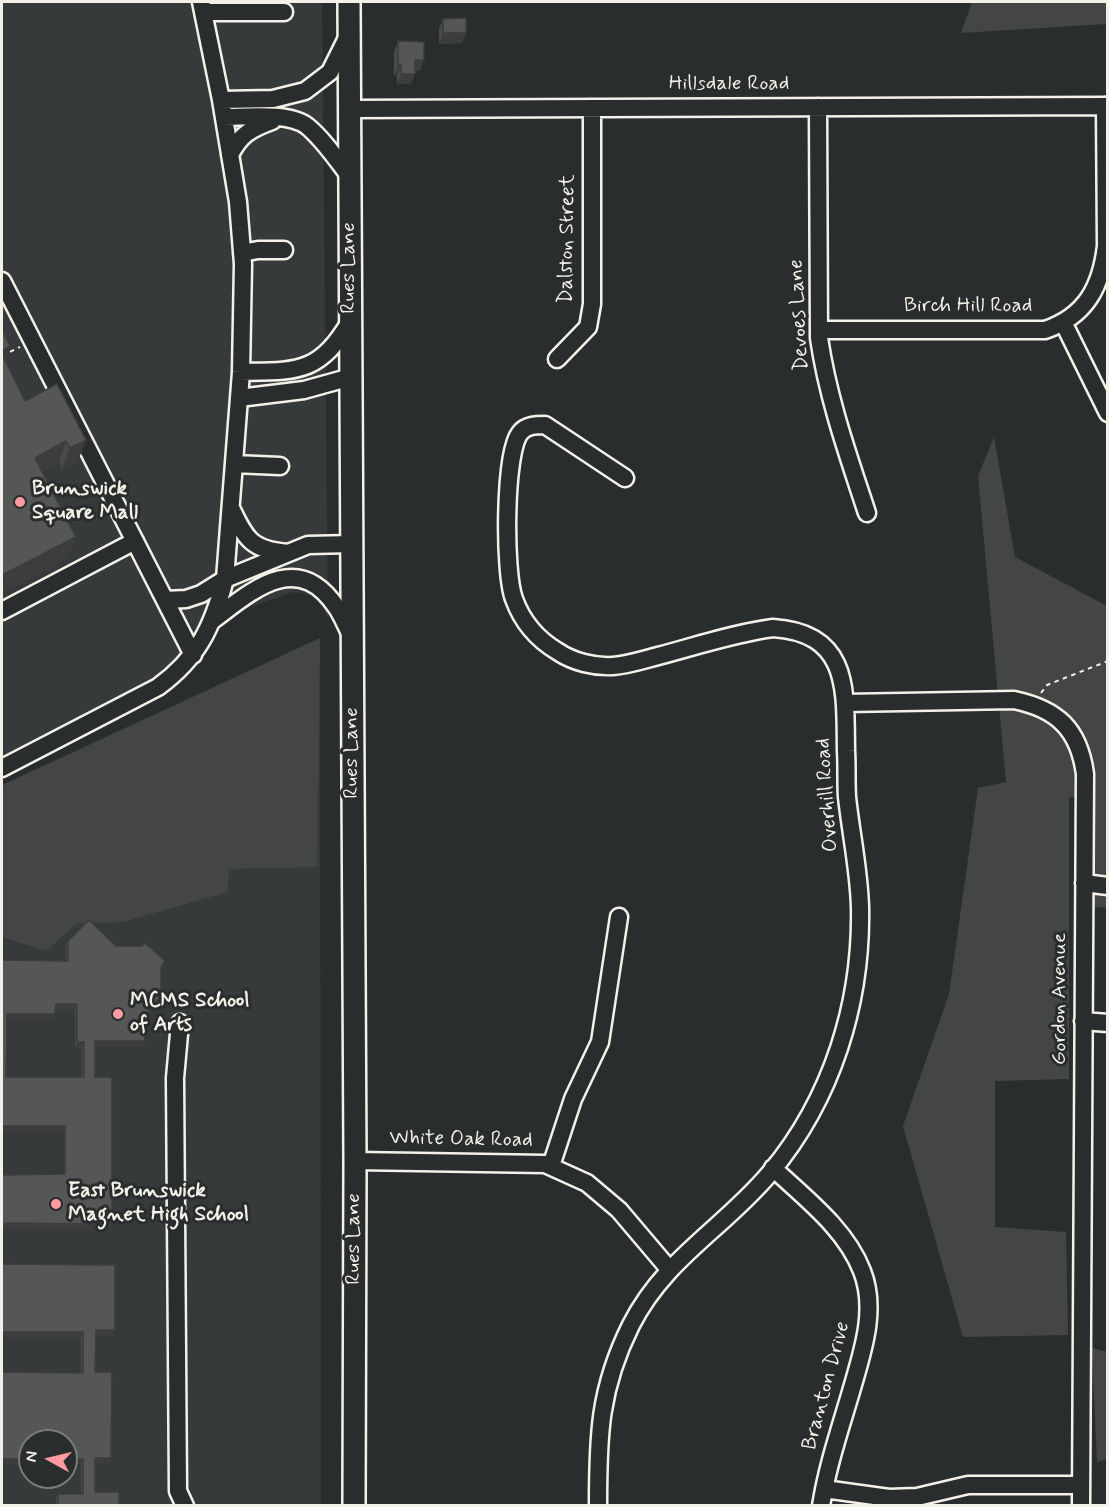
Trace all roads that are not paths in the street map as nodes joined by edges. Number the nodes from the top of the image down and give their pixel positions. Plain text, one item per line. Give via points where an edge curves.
1 (349, 2) edge
2 (203, 7) edge
3 (284, 12) dead end
4 (349, 34) junction
5 (221, 100) junction
6 (1106, 106) edge
7 (818, 107) junction
8 (592, 108) junction
9 (350, 109) junction
10 (224, 117) junction
11 (282, 117) junction
12 (230, 155) junction
13 (350, 177) junction
14 (284, 250) dead end
15 (243, 253) junction
16 (2, 280) edge
17 (351, 320) junction
18 (1063, 322) junction
19 (819, 330) junction
20 (557, 359) dead end
21 (241, 372) junction
22 (351, 377) junction
23 (239, 398) junction
24 (1107, 413) edge
25 (234, 464) junction
26 (280, 466) dead end
27 (625, 478) dead end
28 (230, 507) junction
29 (867, 513) dead end
30 (135, 541) junction
31 (352, 544) junction
32 (289, 553) junction
33 (225, 579) junction
34 (165, 600) junction
35 (2, 611) edge
36 (213, 620) junction
37 (352, 638) junction
38 (193, 655) junction
39 (846, 703) junction
40 (2, 768) edge
41 (1084, 883) junction
42 (1107, 886) edge
43 (619, 917) dead end
44 (1083, 1021) junction
45 (180, 1023) dead end
46 (1107, 1023) edge
47 (355, 1161) junction
48 (551, 1166) junction
49 (773, 1168) junction
50 (669, 1269) junction
51 (1081, 1485) junction
52 (823, 1497) edge
53 (185, 1506) edge
54 (354, 1506) edge
55 (598, 1506) edge
56 (1081, 1506) edge

1 - 4 main road, Rues Lane
2 - 3 street
2 - 5 street
4 - 5 street via 330,72 305,91 273,99
4 - 9 main road, Rues Lane
5 - 10 street
6 - 7 street, Hillsdale Road
6 - 18 street, Birch Hill Road via 1103,268 1088,300
7 - 8 street, Hillsdale Road
7 - 19 street, Devoes Lane
8 - 9 street, Hillsdale Road
8 - 20 street, Dalston Street via 592,304 588,327
9 - 13 main road, Rues Lane
10 - 11 street
10 - 12 street
11 - 12 street via 255,127 238,140
11 - 13 street via 305,124
12 - 15 street
13 - 17 main road, Rues Lane
14 - 15 street
15 - 21 street
16 - 30 street
17 - 21 street via 339,340 315,362 291,372
17 - 22 main road, Rues Lane
18 - 19 street, Birch Hill Road via 1045,330
18 - 24 street
19 - 29 street, Devoes Lane via 824,373
21 - 23 street
22 - 23 street via 304,390
22 - 31 main road, Rues Lane
23 - 25 street
25 - 26 street
25 - 28 street
27 - 39 street, Overhill Road via 545,425 522,430 514,442 510,461 508,565 510,586 527,625 559,653 578,662 610,666 759,630 788,628 815,639 831,654 844,680
28 - 32 street via 241,531 252,543 270,552
28 - 33 street
30 - 34 street
30 - 35 street
31 - 32 street via 308,545
31 - 37 main road, Rues Lane
32 - 33 street
33 - 34 street via 201,594
33 - 36 street
34 - 38 street
36 - 37 street via 256,588 293,577 313,582 326,594 338,608
36 - 38 street
37 - 47 main road, Rues Lane
38 - 40 street via 158,687
39 - 41 street, Gordon Avenue via 1014,700 1034,704 1059,718 1070,729 1083,758
39 - 49 street, Overhill Road via 847,795 860,907 855,988 833,1067 811,1113
41 - 42 street
41 - 44 street, Gordon Avenue
43 - 48 street via 600,1042 573,1099
44 - 46 street
44 - 51 street, Gordon Avenue
45 - 53 street via 175,1078 178,1491
47 - 48 street, White Oak Road
47 - 54 main road, Rues Lane
48 - 50 street, White Oak Road via 587,1183 619,1210
49 - 50 street, Overhill Road via 743,1202
49 - 52 street, Branton Drive via 837,1229 862,1270 869,1294 862,1353
50 - 55 street, Overhill Road via 632,1323 609,1379 598,1439
51 - 52 street via 968,1485 917,1497
51 - 56 street, Gordon Avenue

